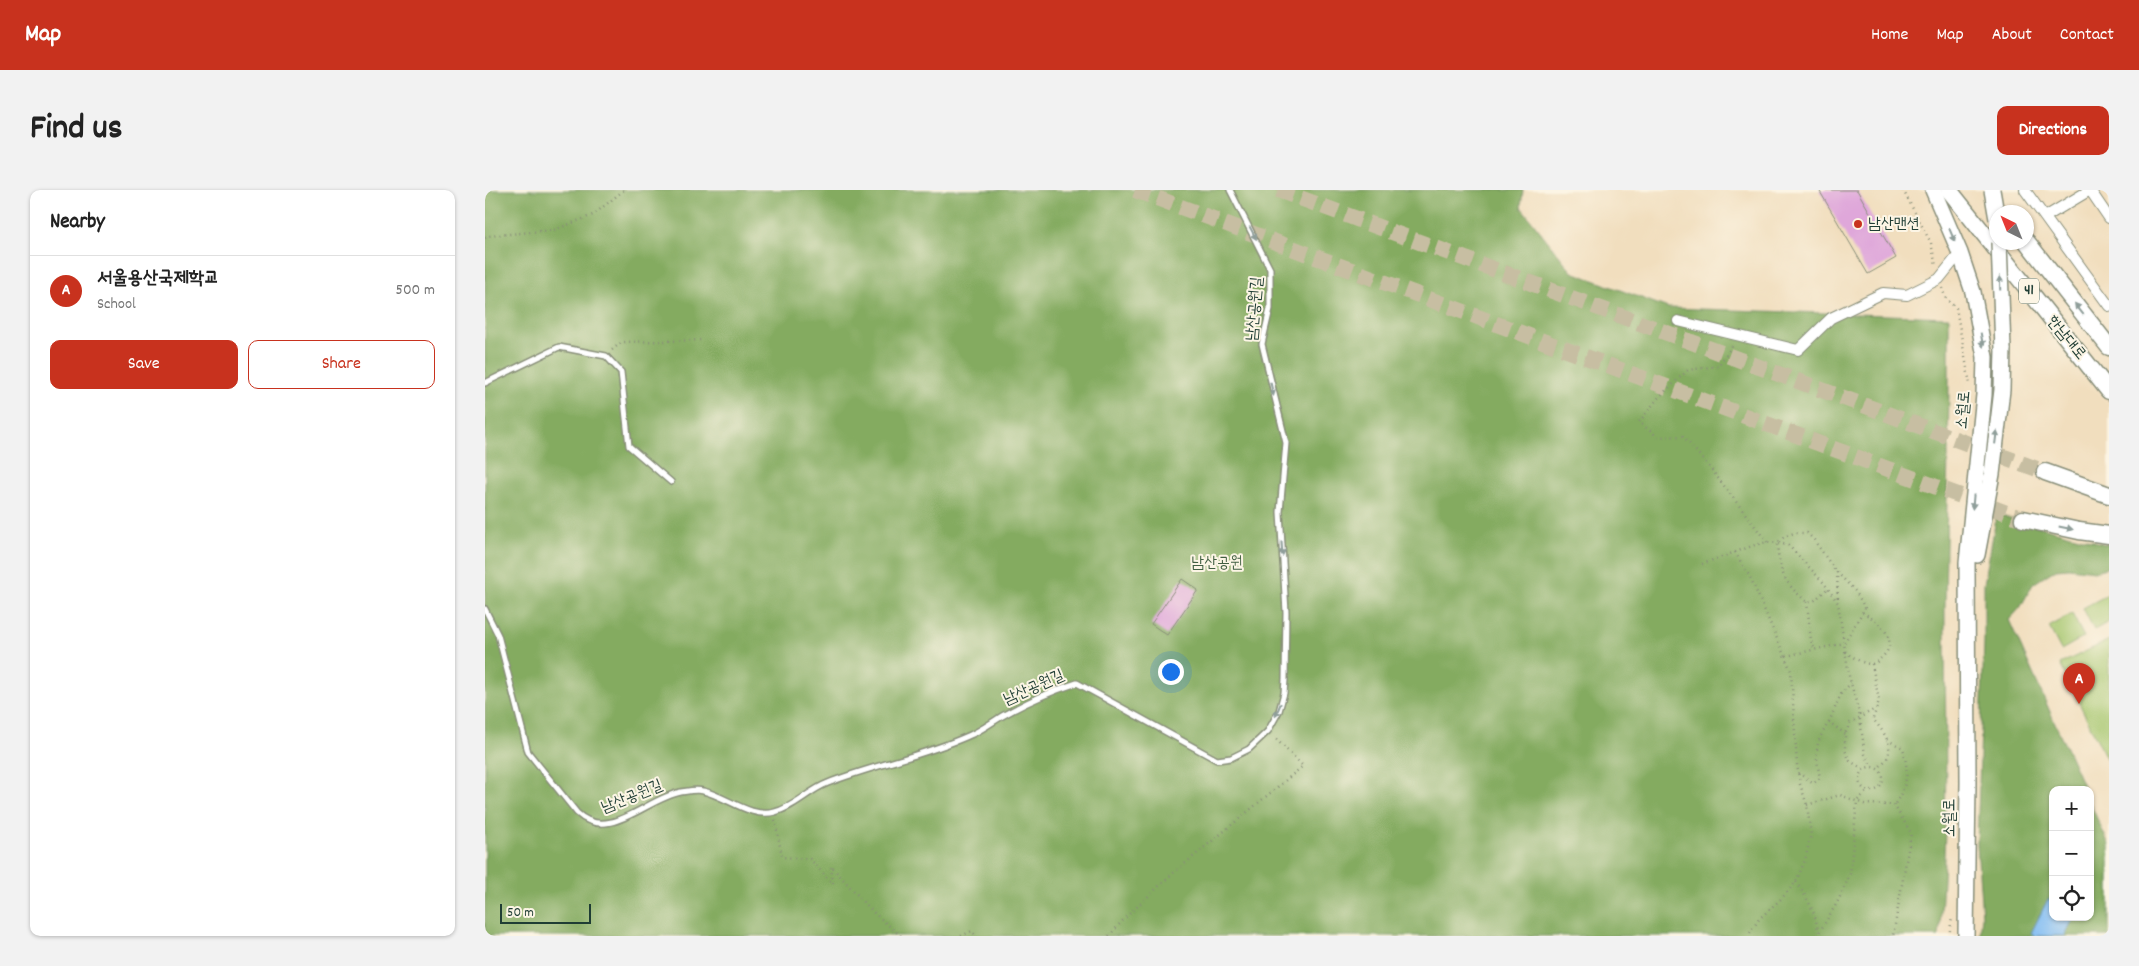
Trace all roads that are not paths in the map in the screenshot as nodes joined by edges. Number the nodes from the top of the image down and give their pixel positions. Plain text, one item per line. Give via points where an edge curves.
1 (1229, 190) edge
2 (1933, 190) edge
3 (1949, 190) edge
4 (1985, 190) edge
5 (1992, 190) edge
6 (2025, 190) edge
7 (2090, 190) edge
8 (1995, 205) edge
9 (1997, 205) edge
10 (2045, 218) junction
11 (2109, 218) edge
12 (1999, 250) edge
13 (2033, 250) edge
14 (1960, 253) junction
15 (2109, 306) edge
16 (1678, 321) dead end
17 (2109, 347) edge
18 (485, 383) edge
19 (2109, 391) edge
20 (2045, 472) tunnel mouth
21 (671, 482) dead end
22 (2109, 495) edge
23 (2023, 519) tunnel mouth
24 (2109, 535) edge
25 (485, 609) edge
26 (1967, 641) junction
27 (1966, 936) edge

1 -> 25 lane, 남산공원길 via 1270,269 1271,309 1262,344 1286,443 1280,512 1286,612 1284,693 1268,731 1249,749 1231,758 1217,760 1077,683 1025,703 969,736 825,784 788,808 773,813 756,812 702,790 669,795 615,821 599,824 585,820 528,752 498,635
2 -> 14 main road, 소월로
3 - 19 main road, 한남대로 / 41
4 - 9 main road
5 - 8 main road, bridge
6 - 10 street
7 - 10 street
7 - 11 street
10 - 15 street
26 -> 12 main road, 소월로, bridge via 1977,551 2002,390
17 -> 13 main road, 한남대로 / 41
14 - 16 street via 1939,279 1907,295 1883,293 1831,318 1798,350
14 -> 26 main road, 소월로 via 1973,292 1985,357 1967,563
18 - 21 lane via 559,347 606,356 621,372 629,446
20 - 22 main road
23 -> 24 main road
26 - 27 main road, 소월로

